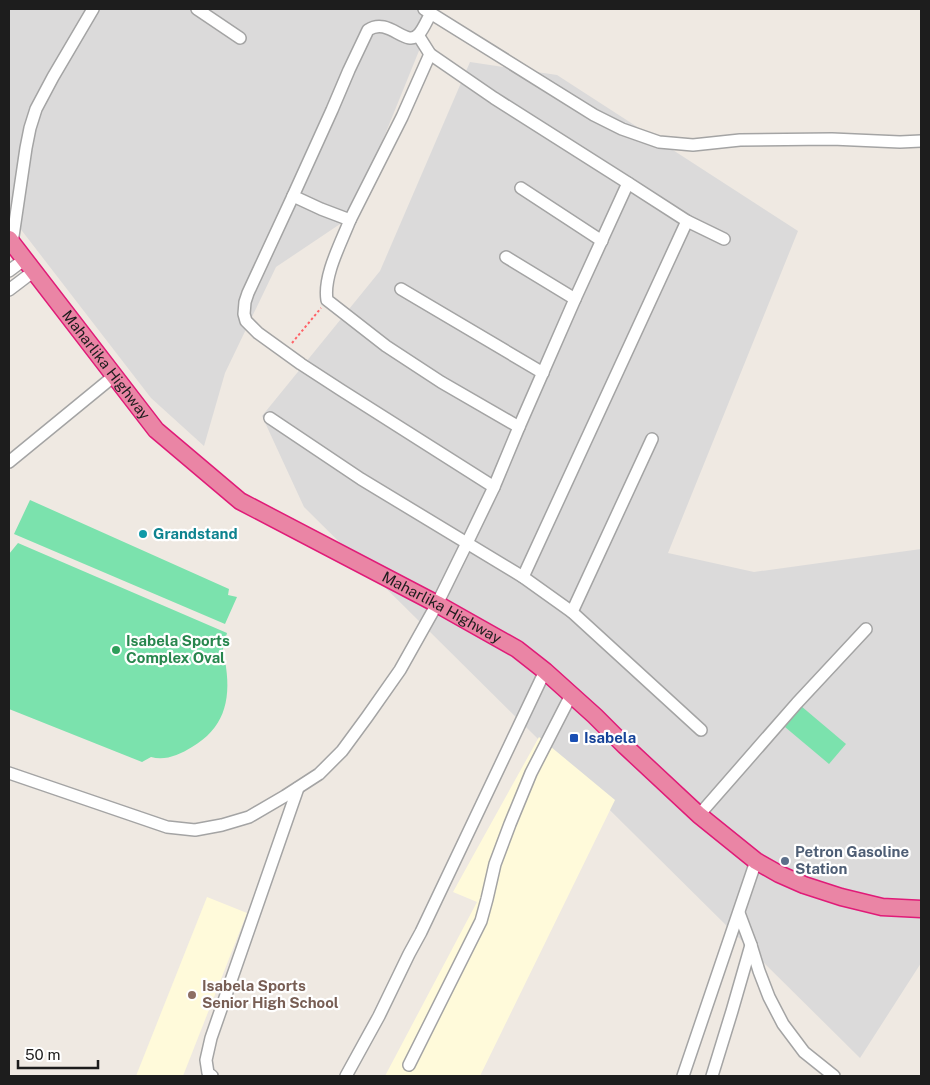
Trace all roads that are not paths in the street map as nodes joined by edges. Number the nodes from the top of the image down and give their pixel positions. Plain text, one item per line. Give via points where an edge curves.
1 (93, 9) edge
2 (196, 9) edge
3 (428, 11) edge
4 (418, 35) junction
5 (240, 38) dead end
6 (430, 54) junction
7 (921, 141) edge
8 (628, 183) junction
9 (521, 188) dead end
10 (293, 196) junction
11 (350, 220) junction
12 (687, 221) junction
13 (724, 238) dead end
14 (10, 241) edge
15 (602, 241) junction
16 (506, 257) dead end
17 (30, 265) junction
18 (9, 271) edge
19 (401, 289) dead end
20 (9, 290) edge
21 (575, 299) junction
22 (542, 373) junction
23 (114, 376) junction
24 (270, 418) dead end
25 (519, 426) junction
26 (652, 439) dead end
27 (9, 462) edge
28 (494, 486) junction
29 (467, 543) junction
30 (523, 577) junction
31 (437, 604) junction
32 (572, 612) junction
33 (866, 629) dead end
34 (545, 671) junction
35 (571, 695) junction
36 (701, 730) dead end
37 (10, 777) edge
38 (298, 788) junction
39 (699, 815) junction
40 (756, 861) junction
41 (921, 909) edge
42 (739, 913) junction
43 (751, 945) junction
44 (409, 1065) dead end
45 (212, 1076) edge
46 (346, 1076) edge
47 (683, 1076) edge
48 (712, 1076) edge
49 (834, 1076) edge

1 - 14 street via 36,109
2 - 5 street
3 - 4 street
3 - 7 street via 622,130 658,142 693,145 740,140
4 - 6 street
4 - 10 street via 407,38 383,26 368,30
6 - 8 street
6 - 11 street
8 - 12 street
8 - 15 street
9 - 15 street
10 - 11 street
10 - 28 street via 248,293 246,321 284,352 341,390
11 - 25 street via 327,280 327,300 409,362
12 - 13 street
12 - 30 street
14 - 17 highway, Maharlika Highway
15 - 21 street
16 - 21 street
17 - 18 street
17 - 20 street
17 - 23 highway, Maharlika Highway
19 - 22 street
21 - 22 street
22 - 25 street
23 - 27 street
23 - 31 highway, Maharlika Highway via 156,430 240,501
24 - 29 street via 361,479
25 - 28 street
26 - 32 street
28 - 29 street
29 - 30 street
29 - 31 street
30 - 32 street
31 - 34 highway, Maharlika Highway via 516,649
31 - 38 street via 400,670 342,751
32 - 36 street
33 - 39 street
34 - 35 highway, Maharlika Highway
34 - 46 street via 421,932
35 - 39 highway, Maharlika Highway
35 - 44 street via 531,773 510,824 495,864 481,921
37 - 38 street via 167,827 195,830 249,817
38 - 45 street via 211,1038 206,1060 208,1073
39 - 40 highway, Maharlika Highway
40 - 41 highway, Maharlika Highway via 779,874 841,897 882,907
40 - 42 street
42 - 43 street
42 - 47 street
43 - 48 street
43 - 49 street via 769,997 783,1024 804,1052

